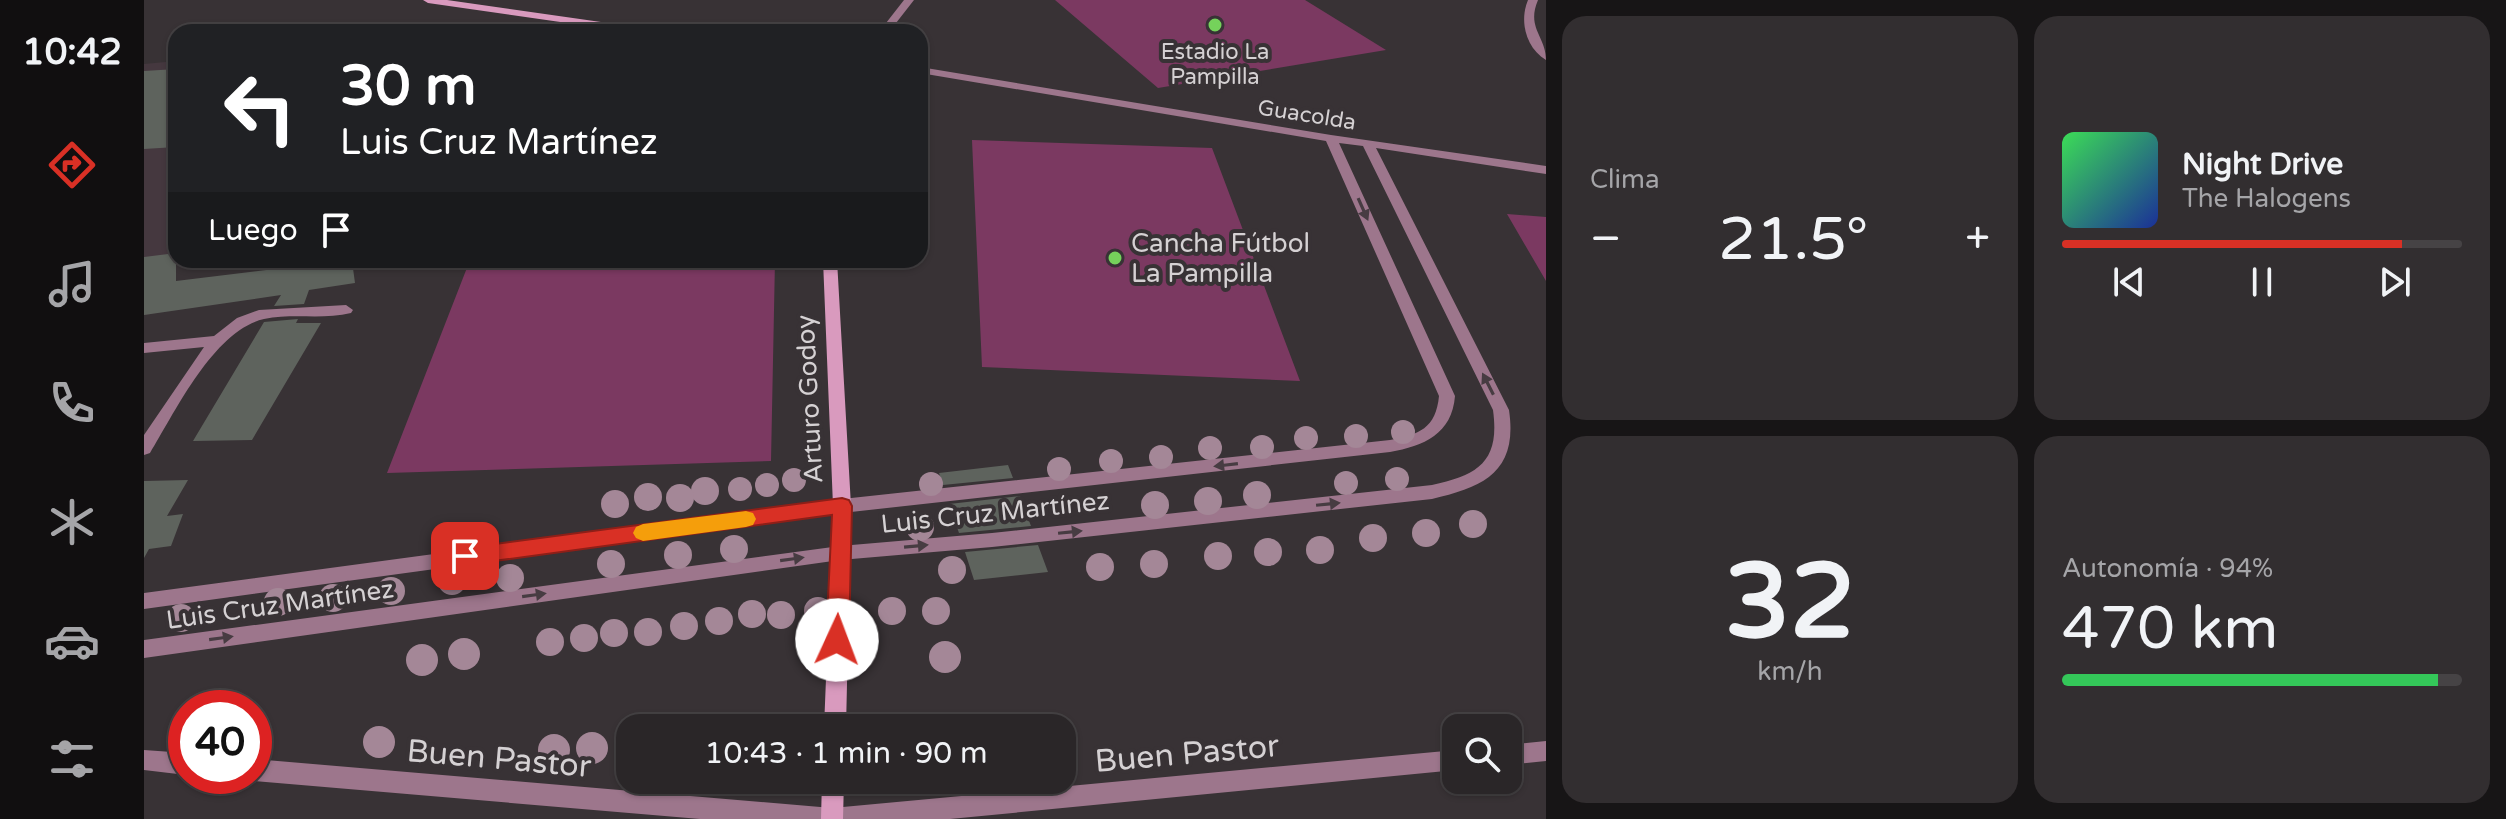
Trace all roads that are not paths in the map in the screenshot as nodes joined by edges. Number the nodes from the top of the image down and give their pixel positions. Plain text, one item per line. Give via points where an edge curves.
1 (428, 0) edge
2 (909, 0) edge
3 (1533, 0) edge
4 (594, 24) edge
5 (890, 24) edge
6 (1546, 57) edge
7 (928, 71) edge
8 (1331, 138) junction
9 (1368, 144) junction
10 (1546, 170) edge
11 (830, 268) edge
12 (346, 310) dead end
13 (216, 341) junction
14 (144, 348) edge
15 (144, 449) edge
16 (842, 506) junction
17 (840, 553) junction
18 (144, 601) edge
19 (144, 649) edge
20 (835, 714) edge
21 (1546, 751) edge
22 (1522, 754) edge
23 (144, 760) edge
24 (1442, 761) edge
25 (168, 762) edge
26 (272, 772) edge
27 (833, 794) edge
28 (832, 819) edge

1 - 4 street
2 - 5 street
3 - 6 street via 1529,27
7 - 8 street, Guacolda
8 - 9 street, Guacolda
8 -> 16 street, Luis Cruz Martínez via 1447,396 1447,409 1433,432 1390,446
9 - 10 street, Guacolda
17 -> 9 street, Luis Cruz Martínez via 1432,492 1455,488 1489,469 1505,441 1501,410
11 - 16 street, Arturo Godoy
12 - 13 street via 258,315 236,323
13 - 14 street
13 - 15 street
16 - 17 street, Arturo Godoy
16 - 18 street, Luis Cruz Martínez
19 -> 17 street, Luis Cruz Martínez
17 - 20 street, Arturo Godoy
21 - 22 street
23 - 25 street
24 - 28 street, Buen Pastor
26 - 28 street, Buen Pastor
27 - 28 street

